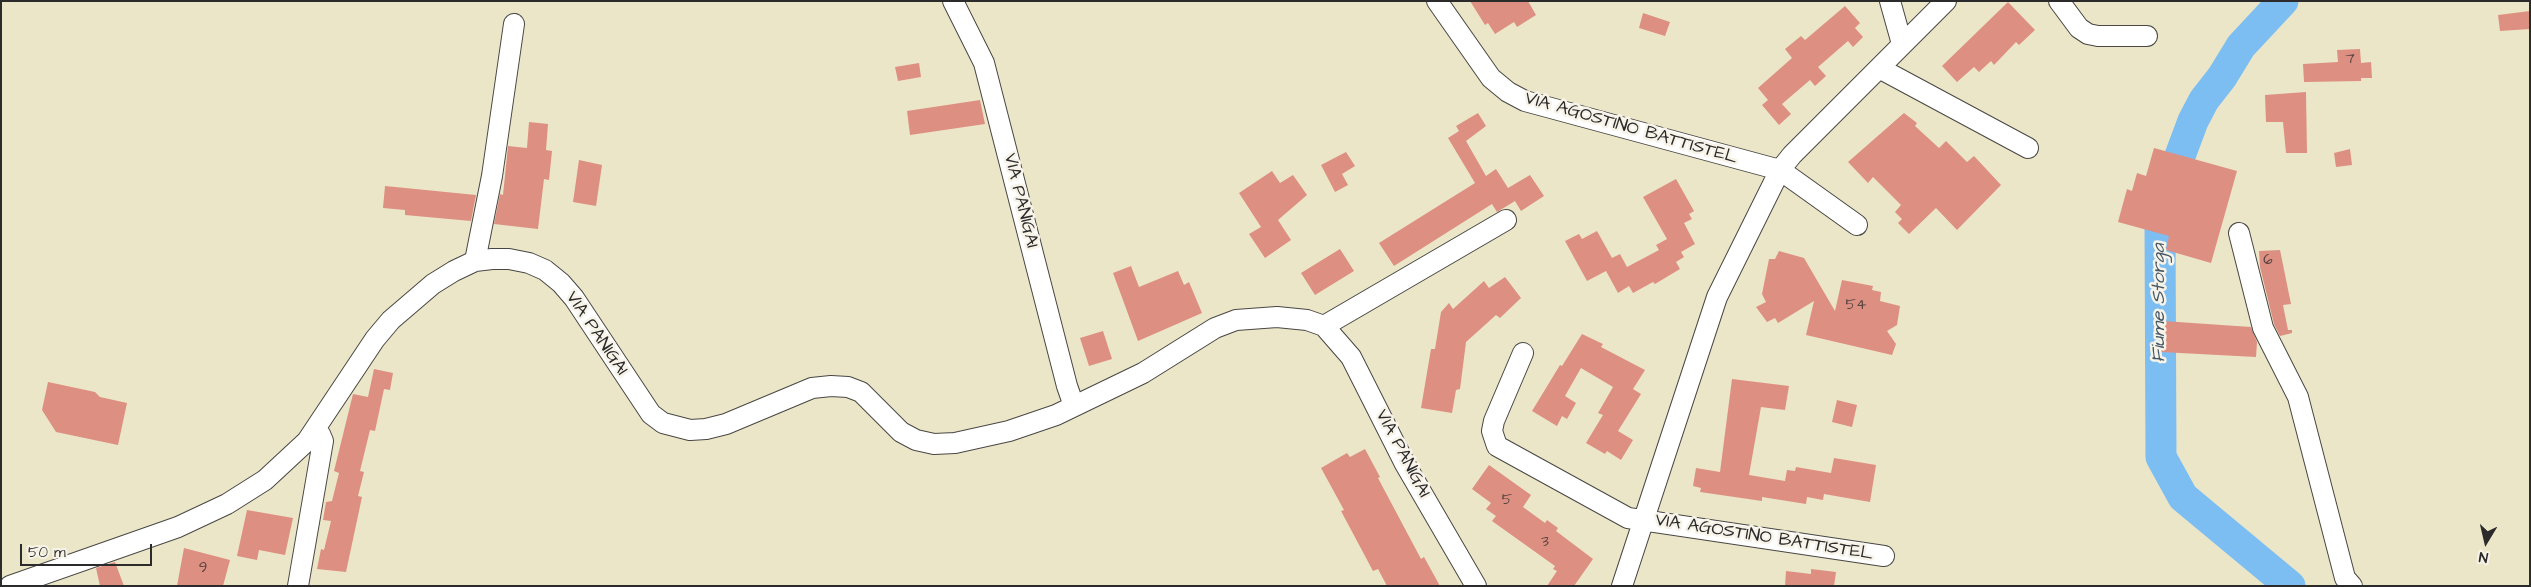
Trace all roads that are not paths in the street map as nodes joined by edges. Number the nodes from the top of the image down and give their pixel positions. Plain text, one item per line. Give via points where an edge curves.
1 (953, 1) edge
2 (1438, 1) edge
3 (1890, 1) edge
4 (1946, 1) edge
5 (2059, 1) edge
6 (514, 24) dead end
7 (2146, 36) dead end
8 (1902, 44) junction
9 (1880, 68) junction
10 (2028, 148) dead end
11 (1780, 170) junction
12 (1506, 220) dead end
13 (1857, 225) dead end
14 (2239, 233) dead end
15 (475, 261) junction
16 (1324, 326) junction
17 (1522, 352) dead end
18 (1074, 406) junction
19 (320, 434) dead end
20 (1644, 519) junction
21 (1884, 556) dead end
22 (10, 586) edge
23 (298, 586) edge
24 (1476, 586) edge
25 (1622, 586) edge
26 (2352, 586) edge

1 - 18 street, VIA PANIGAI via 984,63
2 - 11 street, VIA AGOSTINO BATTISTEL via 1491,78 1525,101
3 - 8 street
4 - 8 street, VIA AGOSTINO BATTISTEL
5 - 7 street via 2079,28 2088,34
6 - 15 street via 494,167
8 - 9 street, VIA AGOSTINO BATTISTEL
9 - 10 street
9 - 11 street, VIA AGOSTINO BATTISTEL
11 - 13 street, VIA AGOSTINO BATTISTEL
11 - 20 street, VIA AGOSTINO BATTISTEL via 1717,296
12 - 16 street
14 - 26 street via 2263,328 2298,397 2345,578
15 - 18 street, VIA PANIGAI via 509,259 545,270 574,298 651,414 663,424 677,428 706,429 726,424 812,388 831,386 861,392 900,432 934,444 955,443 1009,431
15 - 22 street, VIA PANIGAI via 434,284 390,320 369,346 307,441 265,480 227,504 178,527
16 - 18 street, VIA PANIGAI via 1307,320 1276,317 1236,320 1215,328 1143,373
16 - 24 street, VIA PANIGAI via 1350,357 1405,464
17 - 20 street, VIA AGOSTINO BATTISTEL via 1494,422 1492,431 1497,446 1628,518
19 - 23 street via 323,440
20 - 21 street, VIA AGOSTINO BATTISTEL
20 - 25 street, VIA AGOSTINO BATTISTEL

